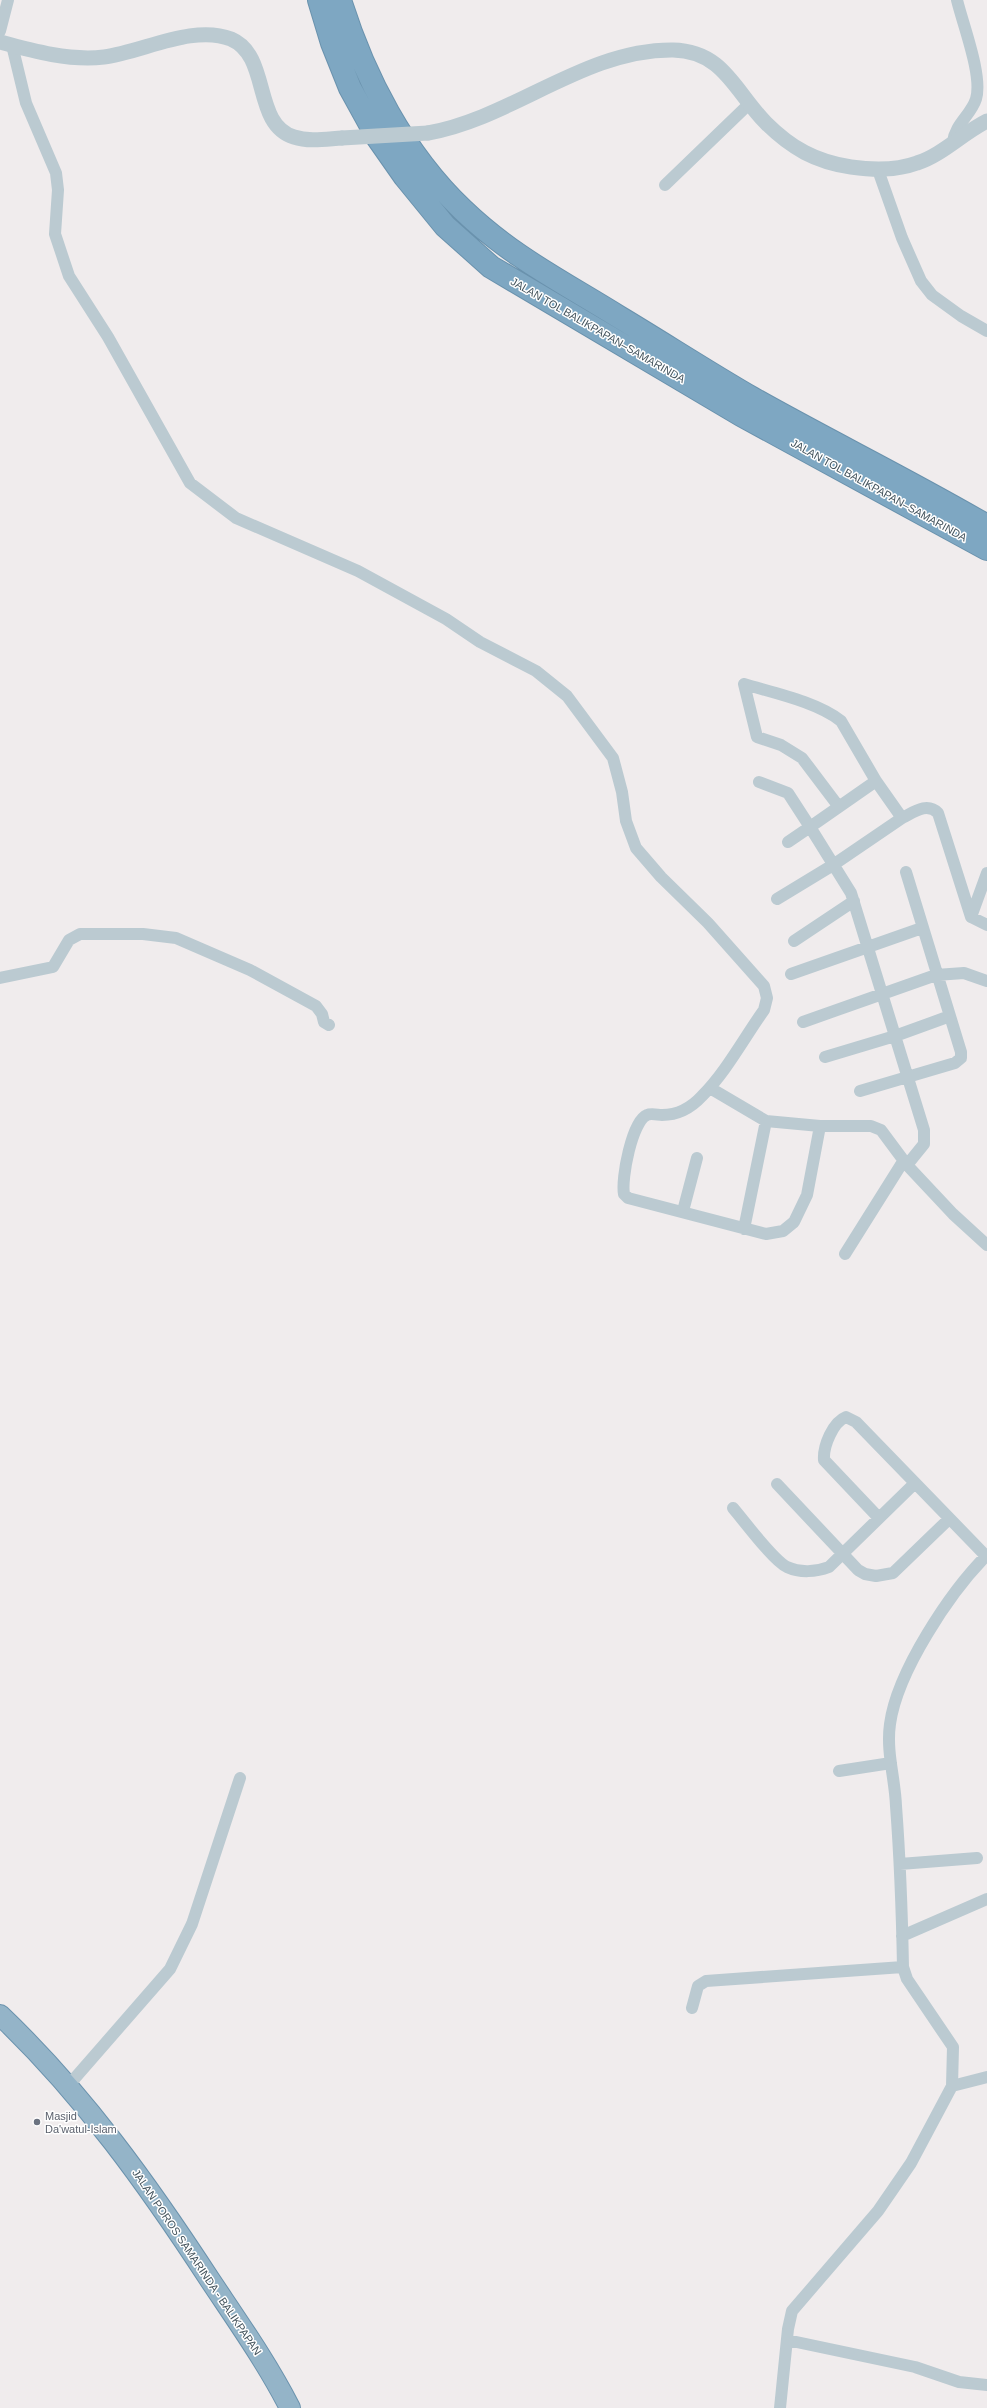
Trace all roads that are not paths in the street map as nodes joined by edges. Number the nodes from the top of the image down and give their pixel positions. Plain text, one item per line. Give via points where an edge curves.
1 (8, 0) edge
2 (318, 0) edge
3 (340, 0) edge
4 (957, 0) edge
5 (0, 31) edge
6 (6, 43) edge
7 (749, 104) junction
8 (987, 121) edge
9 (952, 142) junction
10 (878, 170) junction
11 (665, 185) dead end
12 (987, 331) edge
13 (987, 526) edge
14 (987, 550) edge
15 (876, 781) junction
16 (759, 782) dead end
17 (840, 807) junction
18 (902, 818) junction
19 (810, 828) junction
20 (788, 842) dead end
21 (833, 865) junction
22 (906, 872) dead end
23 (987, 873) edge
24 (778, 899) dead end
25 (854, 901) junction
26 (971, 917) junction
27 (987, 925) edge
28 (922, 928) junction
29 (794, 941) dead end
30 (867, 948) junction
31 (791, 974) dead end
32 (936, 975) junction
33 (0, 978) edge
34 (987, 981) edge
35 (881, 994) junction
36 (950, 1016) junction
37 (803, 1022) dead end
38 (329, 1025) dead end
39 (895, 1036) junction
40 (825, 1057) dead end
41 (908, 1078) junction
42 (710, 1088) junction
43 (860, 1091) dead end
44 (766, 1121) junction
45 (820, 1126) junction
46 (697, 1158) dead end
47 (906, 1162) junction
48 (683, 1211) junction
49 (744, 1229) junction
50 (987, 1245) edge
51 (845, 1254) dead end
52 (777, 1484) dead end
53 (914, 1484) junction
54 (733, 1508) dead end
55 (878, 1517) junction
56 (949, 1519) junction
57 (844, 1553) junction
58 (986, 1556) edge
59 (890, 1763) junction
60 (839, 1771) dead end
61 (240, 1778) dead end
62 (977, 1858) dead end
63 (900, 1864) junction
64 (987, 1899) edge
65 (902, 1936) junction
66 (903, 1966) junction
67 (692, 2008) dead end
68 (0, 2015) edge
69 (987, 2078) edge
70 (68, 2086) junction
71 (952, 2086) junction
72 (787, 2340) junction
73 (987, 2385) edge
74 (290, 2408) edge
75 (780, 2408) edge

1 - 5 street
2 - 14 highway, JALAN TOL BALIKPAPAN–SAMARINDA via 350,88 378,137 405,177 445,226 491,267 741,415
3 - 13 highway, JALAN TOL BALIKPAPAN–SAMARINDA via 351,37 372,83 399,128 427,170 462,209 502,244 543,273 596,302 751,397
4 - 9 street via 978,87 975,102 959,124
6 - 7 street, bridge via 67,57 92,57 129,52 190,36 224,37 238,44 248,54 256,69 269,111 283,131 299,138 428,133 463,125 571,76 625,56 650,51 689,52 713,62 730,77
6 - 42 street via 26,103 56,173 58,190 55,234 69,276 108,337 190,483 236,518 358,570 446,619 480,642 536,671 566,696 613,758 626,821 636,848 764,986 767,998 764,1010
7 - 10 street via 777,134 811,157 838,165
7 - 11 street
8 - 9 street
9 - 10 street via 917,163
10 - 12 street via 921,282 932,295
15 - 17 street
15 - 17 street via 836,716 744,684 757,737 781,745 798,755 809,765
15 - 18 street
16 - 19 street via 788,793
17 - 19 street
18 - 21 street
18 - 26 street via 927,808 938,813
19 - 20 street
19 - 21 street
21 - 24 street
21 - 25 street via 846,883
22 - 28 street
23 - 26 street
25 - 29 street
25 - 30 street
26 - 27 street
28 - 30 street
28 - 32 street
30 - 31 street
30 - 35 street
32 - 34 street via 964,974
32 - 35 street
32 - 36 street
33 - 38 street via 53,967 69,940 80,934 164,936 176,938 250,970 316,1006 324,1022
35 - 37 street
35 - 39 street
36 - 39 street
36 - 41 street via 961,1052 959,1061
39 - 40 street
39 - 41 street
41 - 43 street
41 - 47 street via 925,1140
42 - 44 street
42 - 48 street via 683,1111 671,1115 649,1114 644,1117 634,1134 623,1180 624,1194 628,1198
44 - 45 street
44 - 49 street
45 - 47 street via 871,1126 881,1130
45 - 49 street via 807,1195 794,1222 783,1231 766,1234
46 - 48 street
47 - 50 street via 953,1214
47 - 51 street
48 - 49 street
52 - 57 street
53 - 55 street
53 - 55 street via 856,1422 851,1418 841,1419 830,1438 824,1460
53 - 56 street
54 - 57 street via 781,1563 788,1567 812,1571 830,1568
55 - 57 street
56 - 57 street via 893,1573 876,1576 865,1574 858,1570
56 - 58 street
58 - 59 street via 956,1592 932,1628 903,1682 890,1723
59 - 60 street
59 - 63 street via 896,1803
61 - 70 street via 192,1924 170,1969
62 - 63 street
63 - 65 street
64 - 65 street
65 - 66 street
66 - 67 street via 706,1981 698,1986
66 - 71 street via 907,1979 953,2047
68 - 70 highway, JALAN POROS SAMARINDA - BALIKPAPAN
69 - 71 street
70 - 74 highway, JALAN POROS SAMARINDA - BALIKPAPAN via 110,2136 178,2230 237,2319
71 - 72 street via 911,2163 878,2211 792,2311
72 - 73 street via 915,2367 959,2382
72 - 75 street

